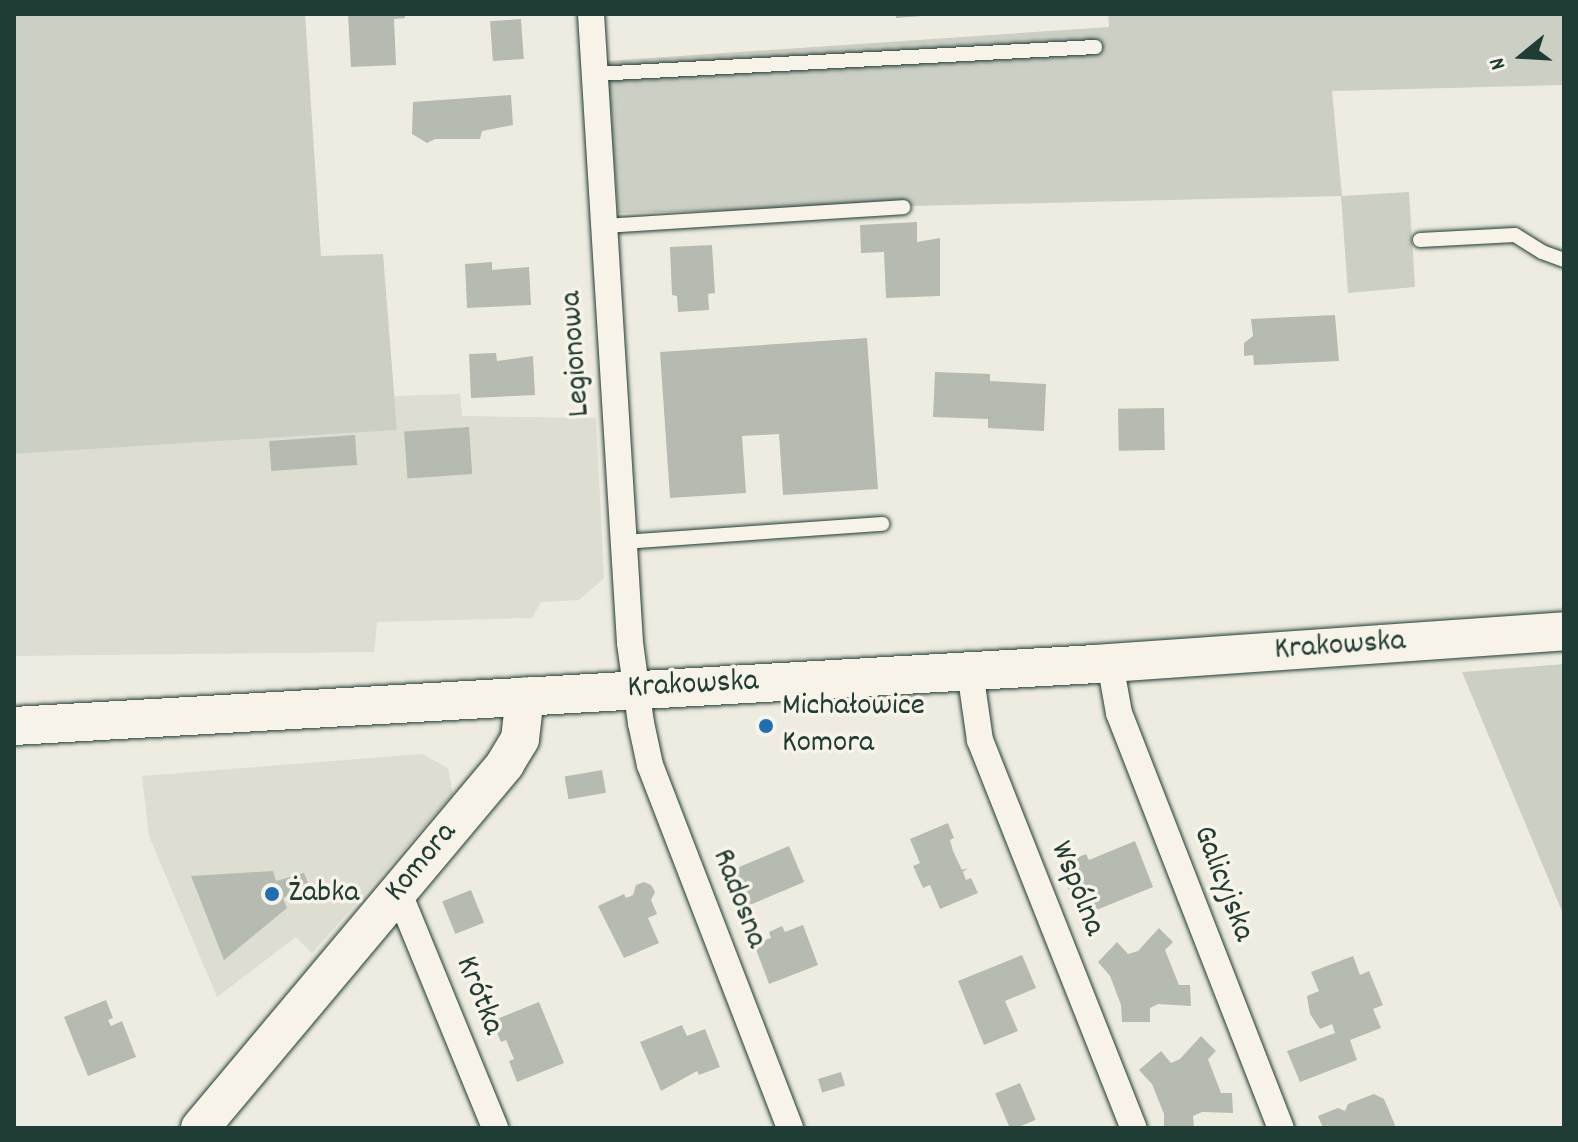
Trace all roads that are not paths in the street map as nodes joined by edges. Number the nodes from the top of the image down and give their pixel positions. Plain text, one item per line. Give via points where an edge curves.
1 (591, 14) edge
2 (1095, 47) dead end
3 (595, 74) junction
4 (903, 207) dead end
5 (603, 226) junction
6 (1420, 240) dead end
7 (1564, 260) edge
8 (882, 524) dead end
9 (623, 542) junction
10 (1564, 631) edge
11 (1110, 663) junction
12 (970, 671) junction
13 (637, 689) junction
14 (525, 696) junction
15 (14, 726) edge
16 (398, 891) junction
17 (200, 1128) edge
18 (495, 1128) edge
19 (790, 1128) edge
20 (1134, 1128) edge
21 (1281, 1128) edge

1 - 3 street, Legionowa
2 - 3 lane
3 - 5 street, Legionowa
4 - 5 lane
5 - 9 street, Legionowa
6 - 7 lane via 1515,235
8 - 9 lane
9 - 13 street, Legionowa
10 - 11 main road, Krakowska
11 - 12 main road, Krakowska
11 - 21 street, Galicyjska via 1119,713
12 - 13 main road, Krakowska
12 - 20 street, Wspólna via 980,740
13 - 14 main road, Krakowska
13 - 19 street, Radosna via 650,765
14 - 15 main road, Krakowska
14 - 16 main road, Komora via 524,725 515,751
16 - 17 main road, Komora
16 - 18 street, Krótka

